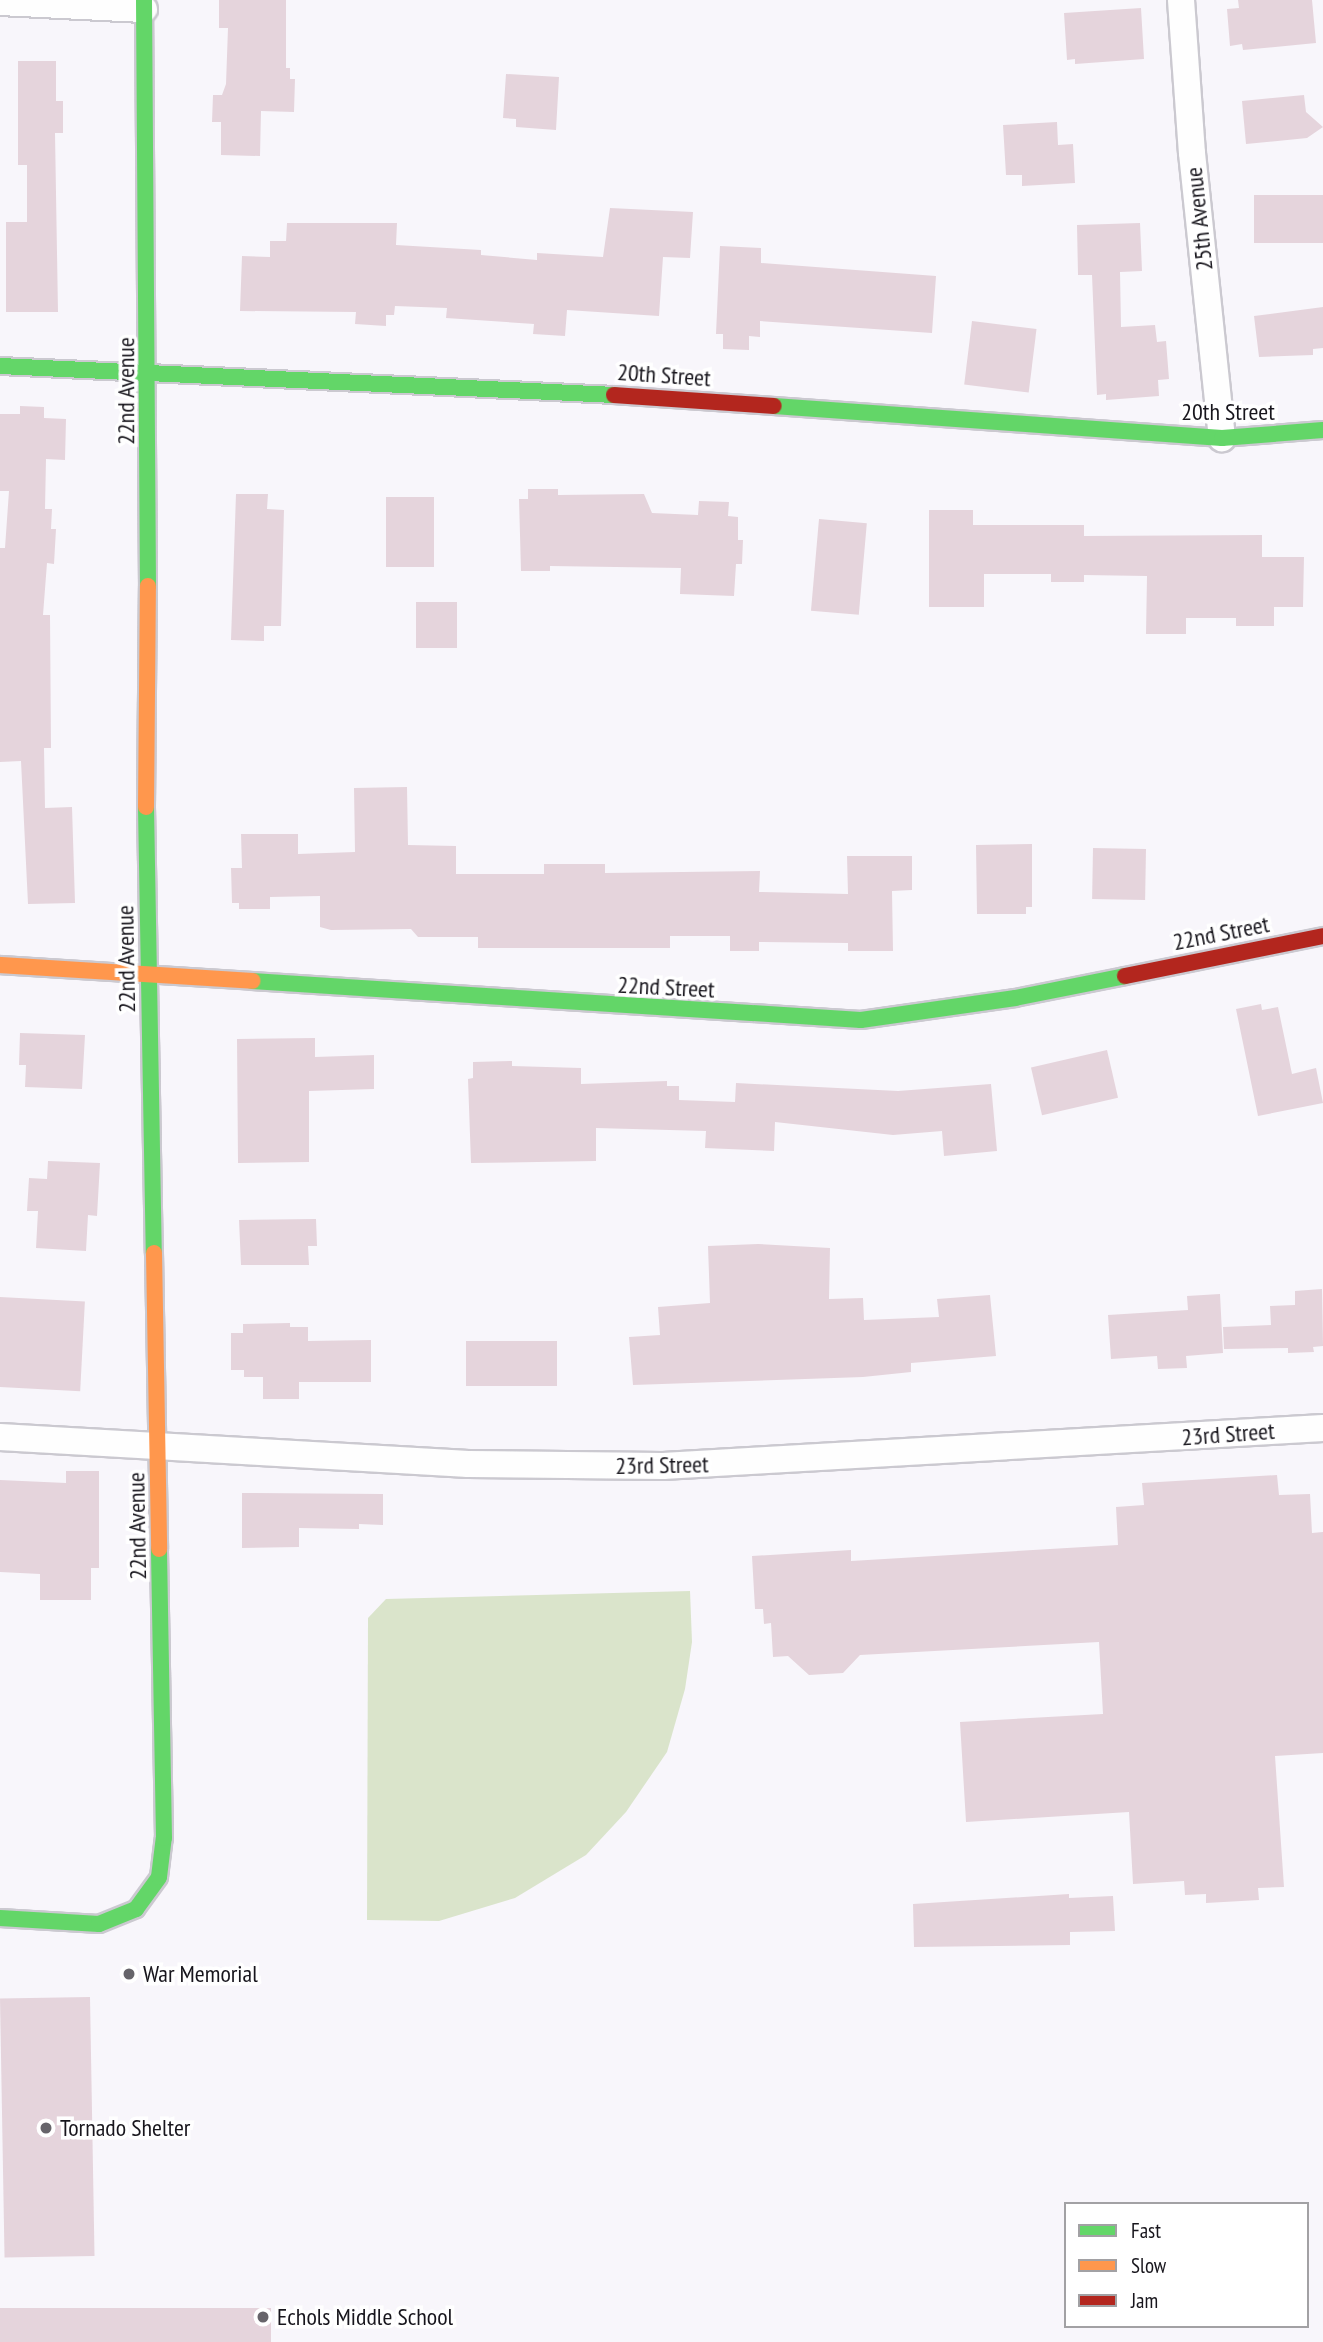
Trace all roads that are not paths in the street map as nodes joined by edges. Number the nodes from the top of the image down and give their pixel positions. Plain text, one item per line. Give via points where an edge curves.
1 (1181, 0) edge
2 (0, 2) edge
3 (144, 5) edge
4 (0, 366) edge
5 (149, 372) junction
6 (1323, 430) edge
7 (1222, 438) junction
8 (1323, 936) edge
9 (0, 965) edge
10 (149, 975) junction
11 (1323, 1428) edge
12 (0, 1437) edge
13 (159, 1446) junction
14 (0, 1918) edge

1 - 7 street, 25th Avenue
2 - 3 street
3 - 5 street, 22nd Avenue
4 - 5 street, 20th Street
5 - 7 street, 20th Street via 629,396
5 - 10 street, 22nd Avenue
6 - 7 street, 20th Street
8 - 10 street, 22nd Street via 1015,998 861,1020
9 - 10 street, 22nd Street
10 - 13 street, 22nd Avenue
11 - 13 street, 23rd Street via 663,1466 468,1464
12 - 13 street, 23rd Street
13 - 14 street, 22nd Avenue via 164,1838 159,1877 136,1909 99,1924

